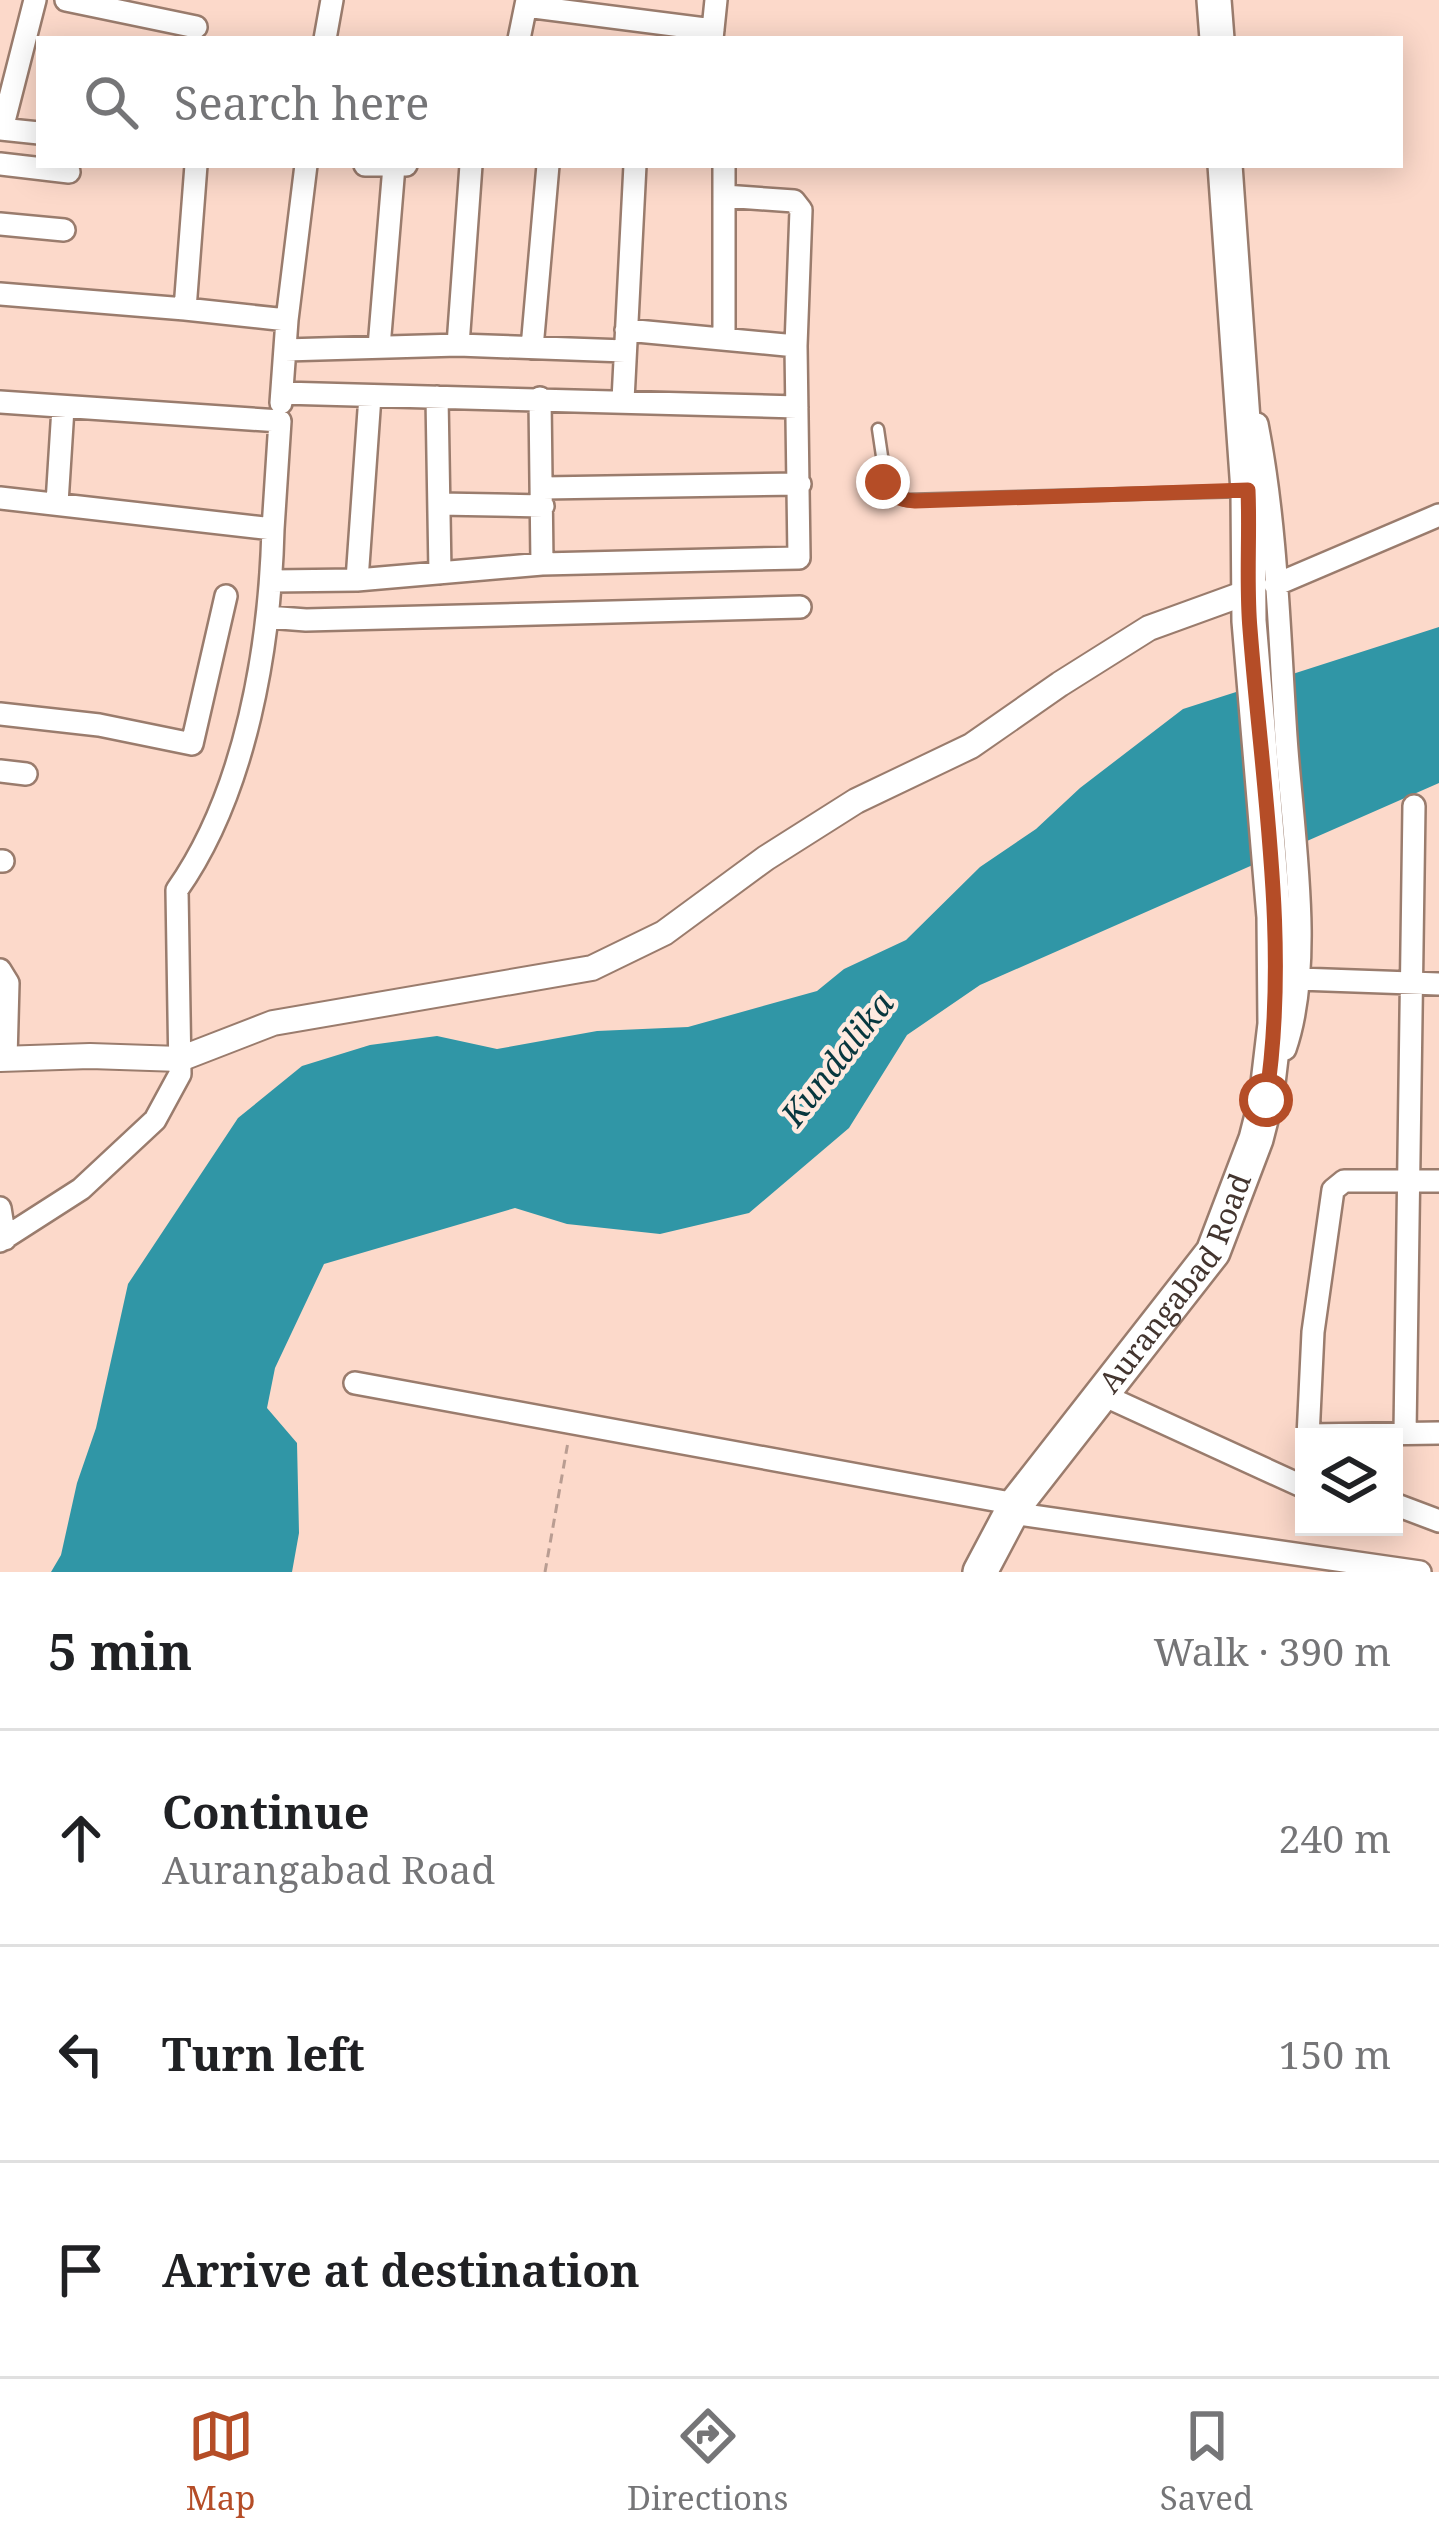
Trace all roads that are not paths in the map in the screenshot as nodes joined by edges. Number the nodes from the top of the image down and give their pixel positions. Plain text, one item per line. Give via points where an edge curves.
1 (34, 0) edge
2 (65, 0) edge
3 (332, 0) edge
4 (716, 0) edge
5 (1214, 0) edge
6 (526, 3) edge
7 (196, 28) dead end
8 (147, 29) edge
9 (713, 34) edge
10 (326, 36) edge
11 (520, 36) edge
12 (1216, 36) edge
13 (1, 129) edge
14 (36, 133) edge
15 (0, 164) edge
16 (196, 168) edge
17 (306, 168) edge
18 (394, 168) edge
19 (471, 168) edge
20 (548, 168) edge
21 (635, 168) edge
22 (724, 168) edge
23 (1226, 168) edge
24 (68, 172) dead end
25 (724, 196) junction
26 (0, 224) edge
27 (64, 230) dead end
28 (0, 294) edge
29 (185, 309) junction
30 (286, 320) junction
31 (1237, 326) junction
32 (724, 339) junction
33 (626, 340) junction
34 (458, 345) junction
35 (796, 346) junction
36 (379, 347) junction
37 (532, 348) junction
38 (284, 350) junction
39 (283, 394) junction
40 (370, 396) junction
41 (437, 397) junction
42 (540, 398) junction
43 (623, 400) junction
44 (0, 402) edge
45 (796, 407) junction
46 (63, 408) junction
47 (280, 421) junction
48 (878, 429) dead end
49 (800, 484) junction
50 (1248, 490) junction
51 (543, 497) junction
52 (0, 498) edge
53 (57, 503) junction
54 (439, 504) junction
55 (1439, 515) edge
56 (273, 529) junction
57 (542, 564) junction
58 (440, 573) junction
59 (357, 580) junction
60 (272, 581) junction
61 (226, 596) dead end
62 (1258, 599) junction
63 (800, 607) dead end
64 (267, 617) junction
65 (0, 714) edge
66 (0, 771) edge
67 (26, 774) dead end
68 (1414, 806) dead end
69 (0, 970) edge
70 (1299, 979) junction
71 (1410, 983) junction
72 (1439, 984) edge
73 (3, 1059) edge
74 (180, 1059) junction
75 (1266, 1100) junction
76 (1408, 1180) junction
77 (1439, 1180) edge
78 (0, 1208) edge
79 (2, 1240) edge
80 (355, 1383) dead end
81 (1103, 1395) junction
82 (1308, 1428) edge
83 (1405, 1433) joint
84 (1439, 1433) edge
85 (1295, 1482) edge
86 (1403, 1507) edge
87 (1014, 1508) junction
88 (1439, 1520) edge
89 (980, 1572) edge
90 (1420, 1572) edge

1 - 13 street
2 - 8 street
3 - 10 street
4 - 9 street
5 - 12 main road
6 - 9 street
6 - 11 street
7 - 8 street
13 - 14 street
15 - 24 street
16 - 29 street
17 - 30 street
18 - 36 street
19 - 34 street
20 - 37 street
21 - 33 street
22 - 25 street
23 - 31 main road, Aurangabad Road
25 - 32 street
25 - 35 street via 799,204
26 - 27 street
28 - 29 street
29 - 30 street
30 - 38 street
31 - 50 main road, Aurangabad Road
31 - 62 street via 1265,466
32 - 33 street
32 - 35 street
33 - 37 street
33 - 43 street
34 - 36 street
34 - 37 street
35 - 45 street
36 - 38 street
38 - 39 street
39 - 40 street
39 - 47 street
40 - 41 street
40 - 59 street
41 - 42 street
41 - 54 street
42 - 43 street
42 - 51 street
43 - 45 street
44 - 46 street
45 - 49 street
46 - 47 street
46 - 53 street
47 - 56 street
48 - 50 lane via 886,490 907,500
49 - 51 street
49 - 57 street via 796,560
50 - 62 main road, Aurangabad Road
51 - 54 street
51 - 57 street
52 - 53 street
53 - 56 street
54 - 58 street
55 - 62 street
56 - 60 street
57 - 58 street
58 - 59 street
59 - 60 street
60 - 64 street
61 - 65 street via 192,745
62 - 70 street via 1283,696
62 - 74 street via 1149,628 971,746 856,801 664,933 592,968 274,1023
62 - 75 main road, Aurangabad Road via 1274,917
63 - 64 street
64 - 74 street via 243,751 177,890
66 - 67 street
68 - 71 street
69 - 73 street via 8,983
70 - 71 street
70 - 75 street
71 - 72 street
71 - 76 street
73 - 74 street
74 - 79 street via 155,1120 81,1190
75 - 81 main road, Aurangabad Road via 1213,1252
76 - 77 street
76 - 82 street via 1344,1181 1333,1190
76 - 83 street
78 - 79 street
80 - 87 street
81 - 85 street
81 - 87 main road, Aurangabad Road
83 - 84 street
86 - 88 street
87 - 89 main road, Aurangabad Road
87 - 90 street

